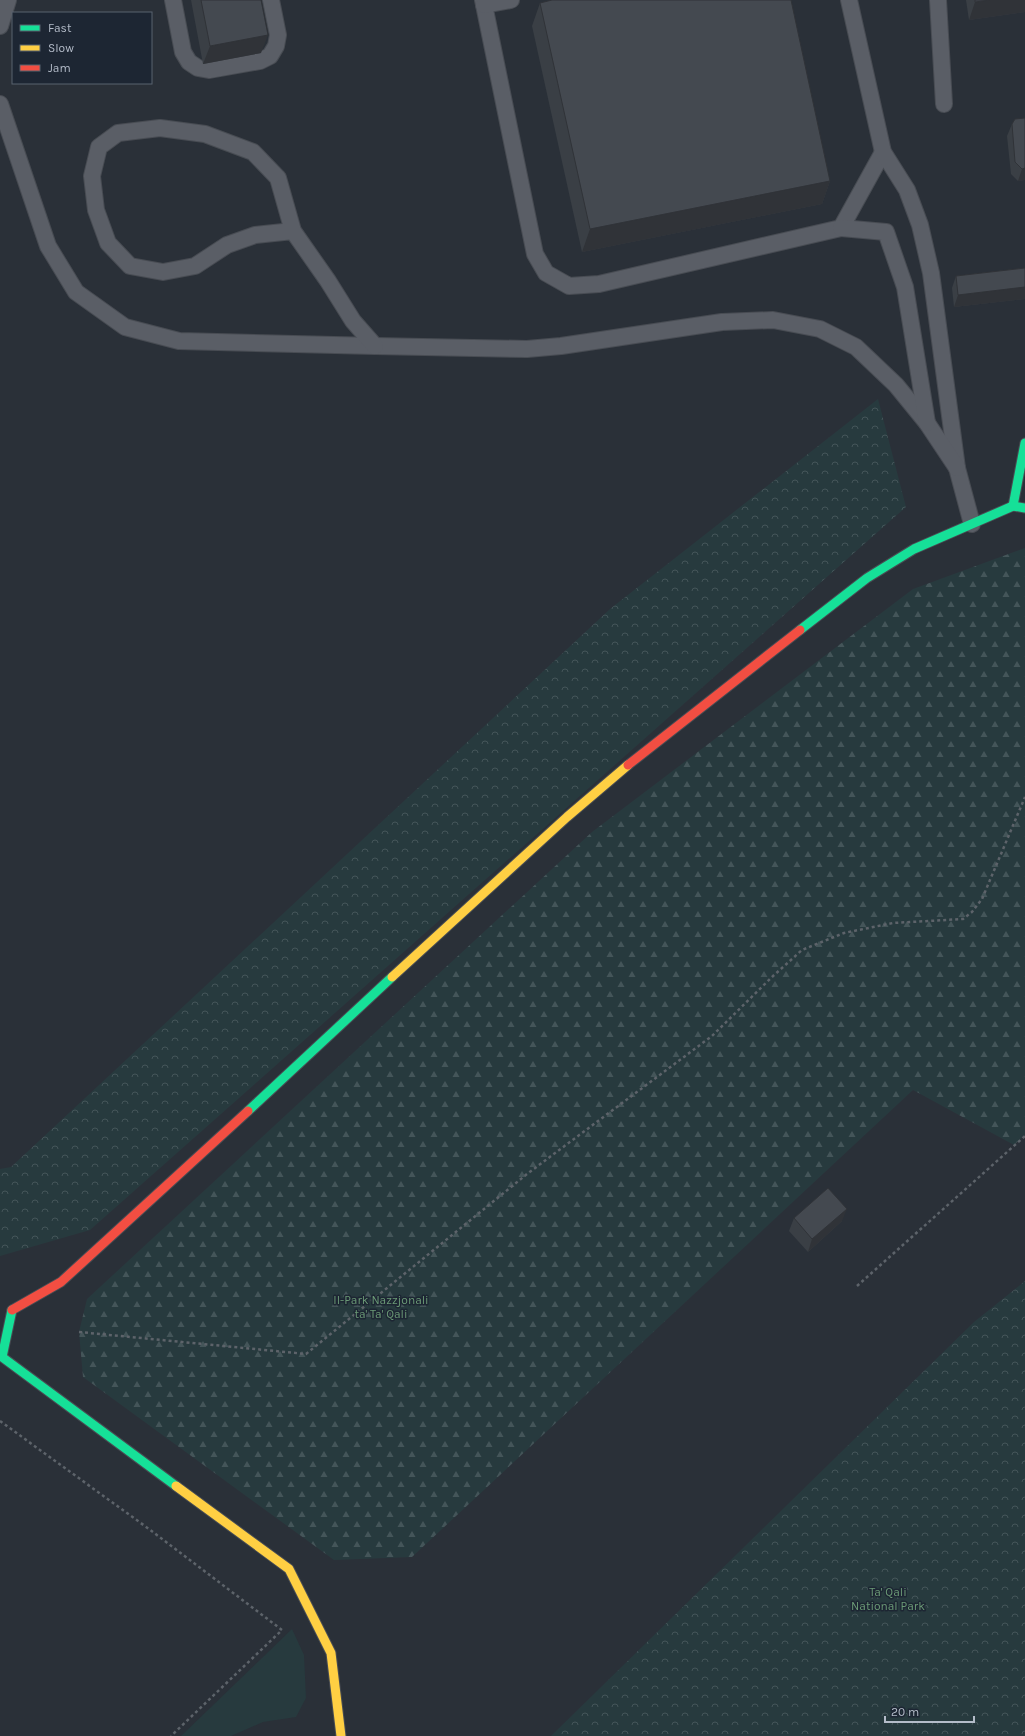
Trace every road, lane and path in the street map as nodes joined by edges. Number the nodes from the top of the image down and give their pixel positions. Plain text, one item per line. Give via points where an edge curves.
1 (8, 0) edge
2 (173, 0) edge
3 (271, 0) edge
4 (511, 0) edge
5 (849, 0) edge
6 (938, 0) edge
7 (484, 3) edge
8 (0, 26) edge
9 (0, 104) edge
10 (944, 104) dead end
11 (883, 152) junction
12 (842, 228) junction
13 (293, 231) junction
14 (375, 346) junction
15 (927, 423) junction
16 (1025, 443) edge
17 (958, 468) junction
18 (1013, 506) junction
19 (1025, 508) edge
20 (972, 524) junction
21 (1025, 797) edge
22 (1025, 1136) edge
23 (857, 1286) dead end
24 (80, 1332) dead end
25 (1, 1357) edge
26 (0, 1421) edge
27 (171, 1736) edge
28 (341, 1736) edge

1 - 8 lane
2 - 3 lane via 183,52 189,62 198,68 209,70 260,61 270,56 276,46 278,35
4 - 7 lane
5 - 11 lane
6 - 10 lane
7 - 12 lane via 535,254 546,273 569,286 599,284
9 - 14 lane via 48,246 76,292 125,327 179,341
11 - 12 lane
11 - 17 lane via 906,190 920,225 931,273
12 - 15 lane via 886,232 905,287
13 - 13 lane via 255,235 234,242 195,266 162,272 130,266 108,244 96,210 92,176 99,147 118,133 160,128 205,134 253,152 278,178
13 - 14 lane via 353,322
14 - 15 lane via 527,349 722,322 773,320 820,329 856,347 896,385
15 - 17 lane
16 - 18 main road
17 - 20 lane
18 - 19 main road
18 - 20 main road
20 - 25 main road via 914,549 868,578 626,766 61,1282 9,1307
21 - 24 path via 982,899 972,912 963,918 894,923 844,933 802,950 712,1036 527,1174 306,1354
22 - 23 path
25 - 28 main road via 289,1569 331,1653
26 - 27 path via 282,1630

